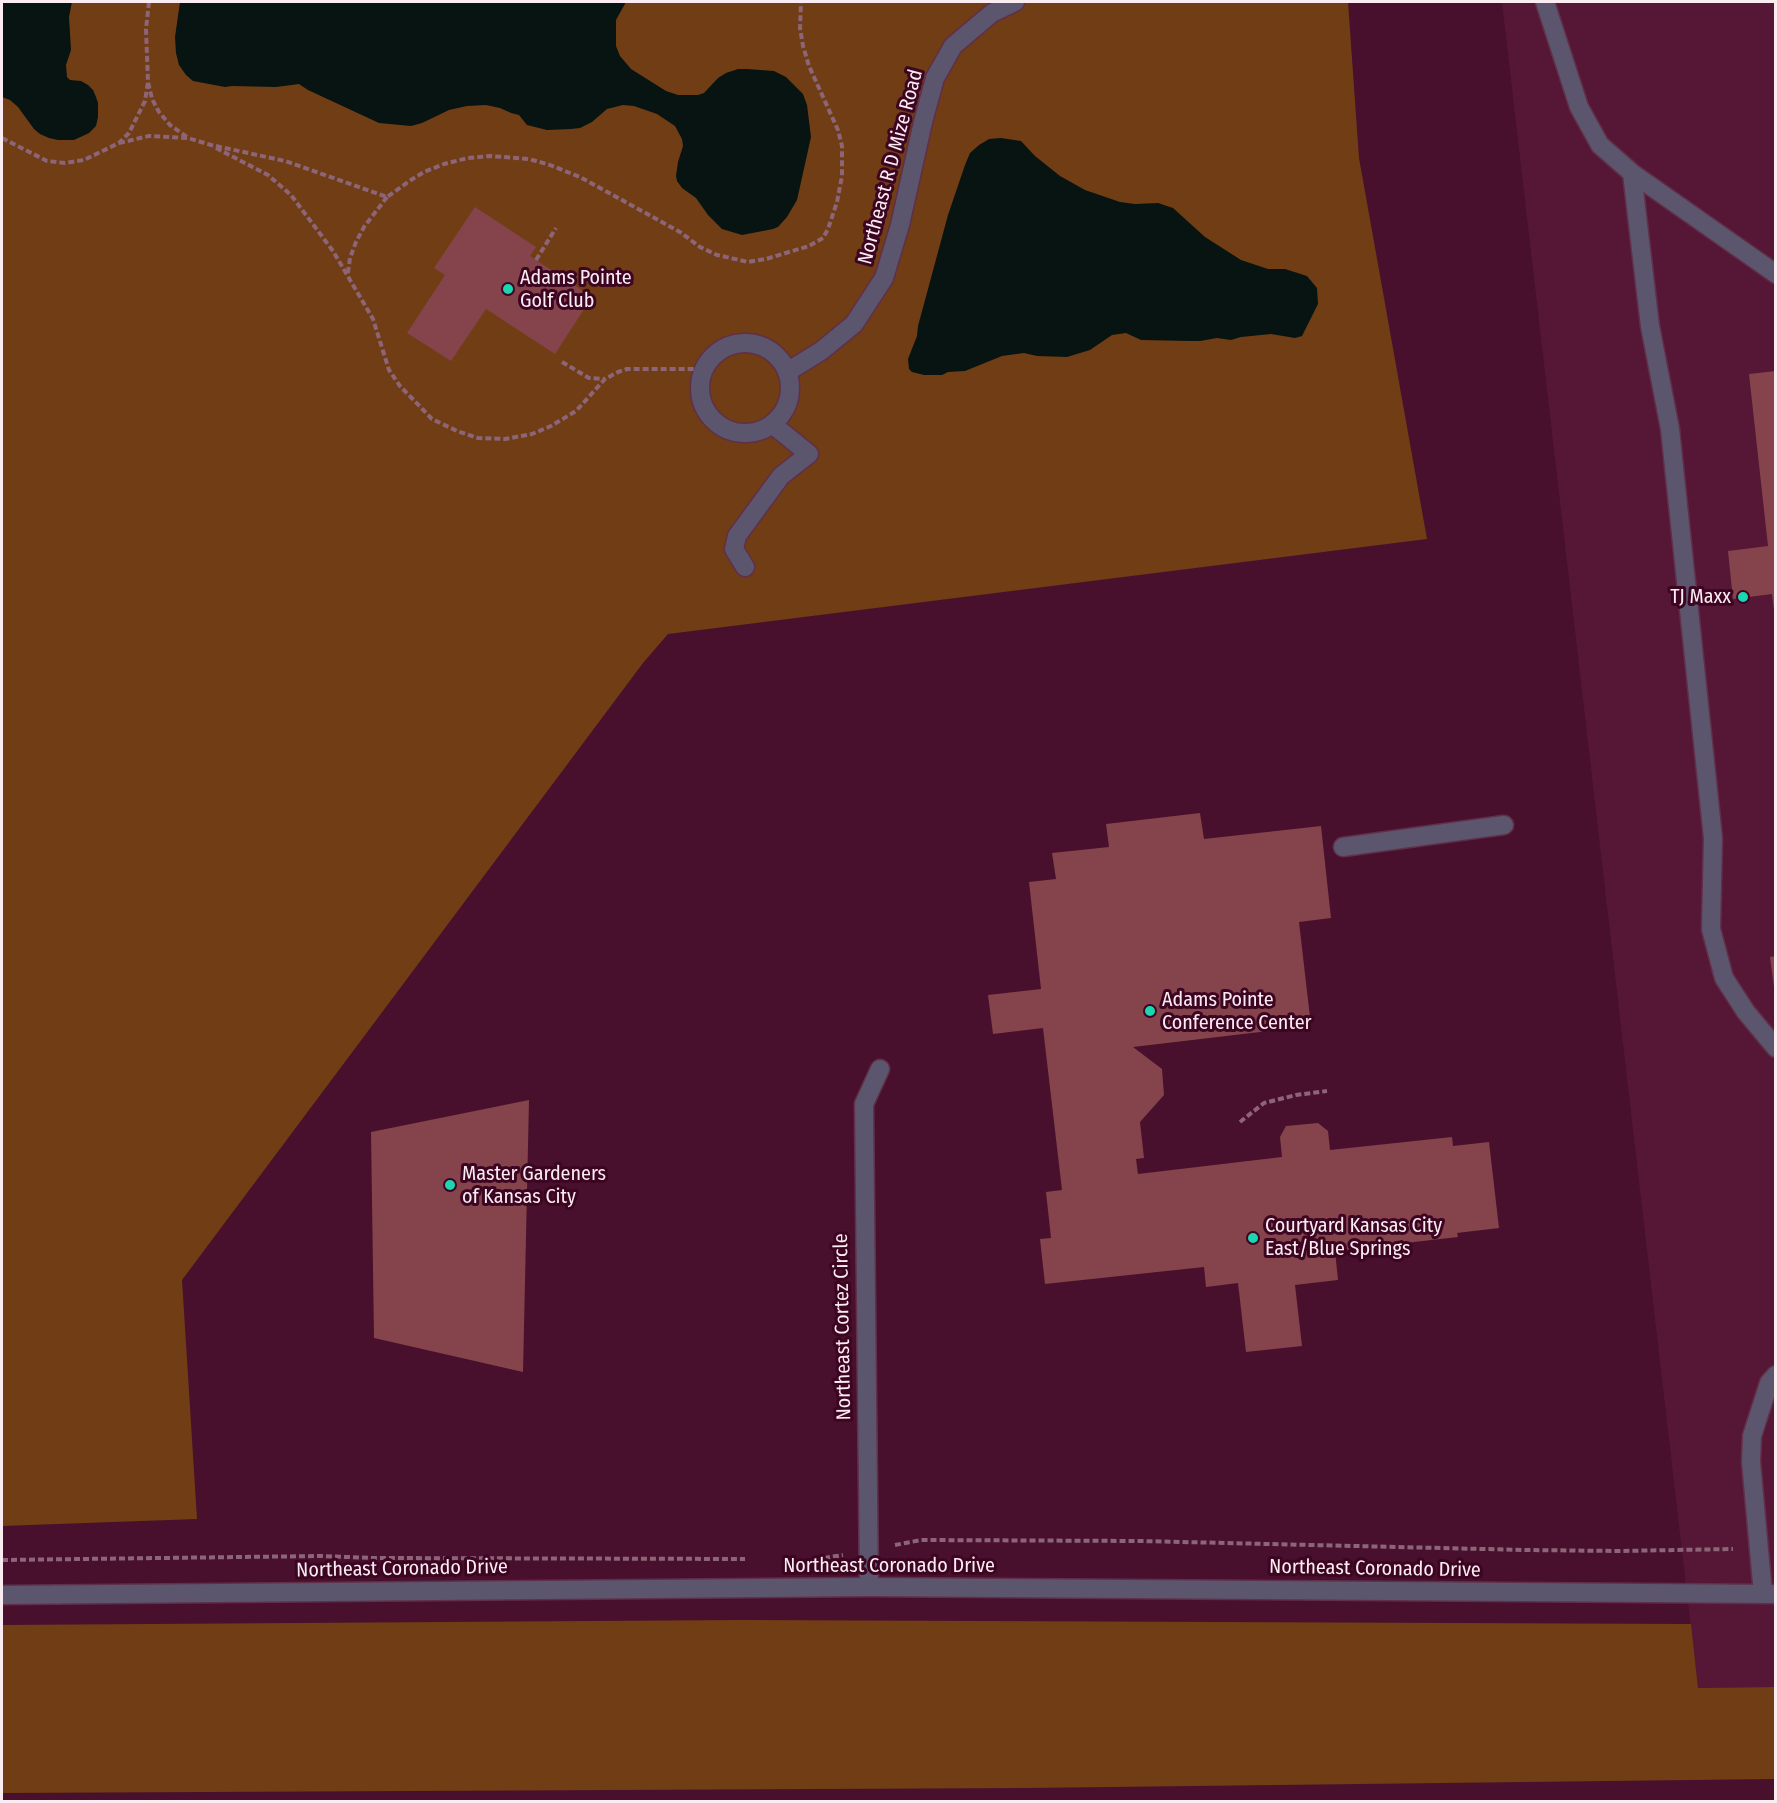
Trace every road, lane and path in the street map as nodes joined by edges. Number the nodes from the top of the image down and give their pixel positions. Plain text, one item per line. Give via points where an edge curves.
1 (149, 2) edge
2 (801, 2) edge
3 (1015, 2) edge
4 (1545, 2) edge
5 (148, 82) junction
6 (2, 138) edge
7 (188, 138) junction
8 (119, 143) junction
9 (210, 145) junction
10 (1632, 173) junction
11 (387, 197) junction
12 (556, 228) dead end
13 (536, 260) dead end
14 (348, 274) junction
15 (1776, 274) edge
16 (562, 362) dead end
17 (704, 369) junction
18 (787, 372) junction
19 (605, 379) junction
20 (772, 424) junction
21 (745, 567) dead end
22 (1504, 825) dead end
23 (1343, 847) dead end
24 (1776, 1048) edge
25 (880, 1069) dead end
26 (1328, 1091) dead end
27 (1240, 1122) dead end
28 (1776, 1375) edge
29 (921, 1540) dead end
30 (1714, 1549) dead end
31 (753, 1558) dead end
32 (2, 1560) edge
33 (869, 1587) junction
34 (1770, 1594) edge
35 (2, 1595) edge

1 - 5 path
2 - 11 path via 803,46 838,130 843,162 839,196 828,229 823,238 808,246 748,262 717,255 580,177 550,165 511,157 468,158 444,164 424,172
3 - 18 street, Northeast R D Mize Road via 992,13 953,46 935,78 884,278 854,324
4 - 10 street via 1579,107 1600,145
5 - 7 path via 159,112
5 - 8 path via 137,120
6 - 8 path via 47,161 65,163 84,160
7 - 8 path via 149,136
7 - 9 path
9 - 11 path via 285,161
9 - 14 path via 268,175 291,195
10 - 15 street
10 - 24 street via 1650,326 1670,429 1713,838 1711,928 1724,978
11 - 14 path via 356,242
12 - 13 path
14 - 19 path via 373,319 389,370 400,386 432,419 457,431 478,438 505,440 532,434 576,411
16 - 19 path via 589,378
17 - 18 street via 724,348 739,343 768,349
17 - 19 path via 627,369
17 - 20 street via 701,398 716,423 744,434
18 - 20 street via 789,400
20 - 21 street via 809,454 781,476 737,536 734,549
22 - 23 street
25 - 33 street, Northeast Cortez Circle via 864,1104
26 - 27 path via 1264,1103
28 - 34 street via 1769,1383 1752,1436 1751,1462
29 - 30 path via 1556,1551
31 - 32 path via 320,1556
33 - 34 street, Northeast Coronado Drive
33 - 35 street, Northeast Coronado Drive

